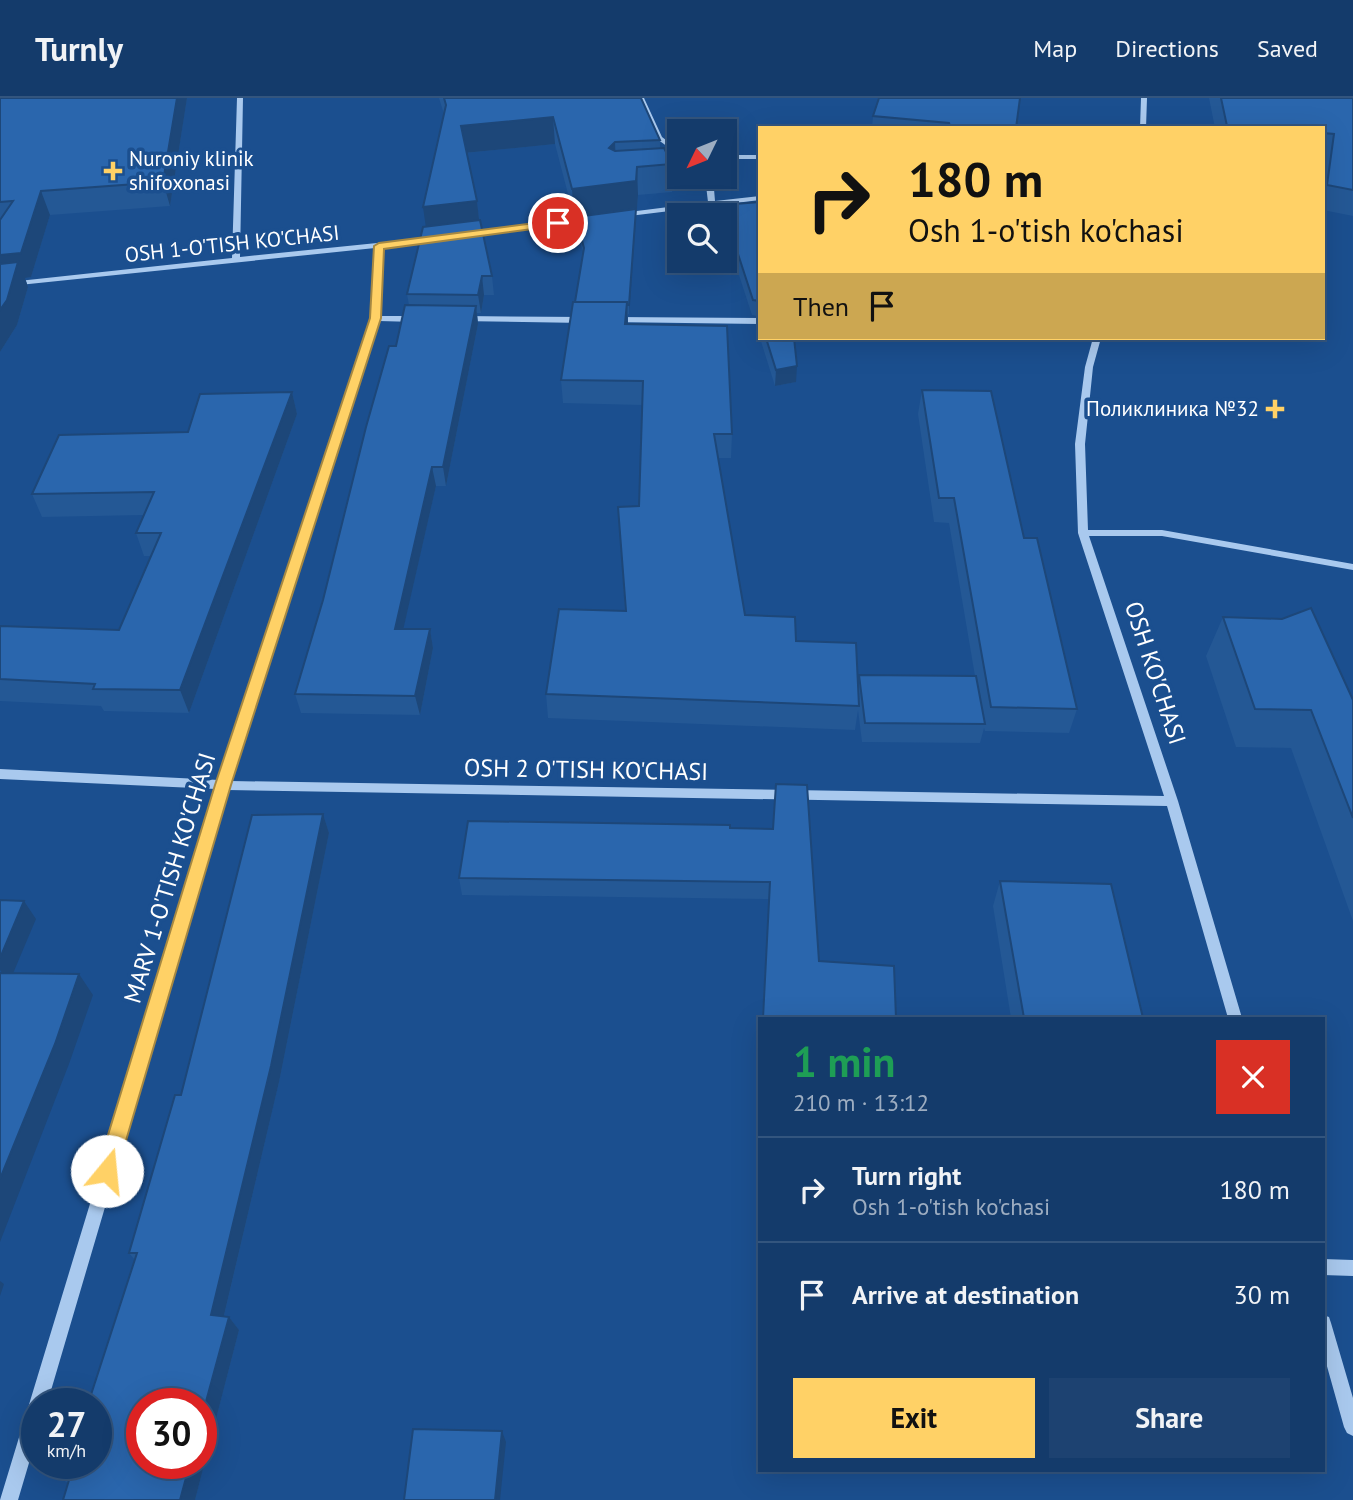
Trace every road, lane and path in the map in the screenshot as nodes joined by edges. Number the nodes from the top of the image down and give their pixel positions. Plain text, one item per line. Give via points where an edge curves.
1 (240, 98) edge
2 (641, 98) edge
3 (1144, 98) edge
4 (1143, 126) edge
5 (667, 144) edge
6 (737, 157) edge
7 (758, 157) edge
8 (667, 171) edge
9 (641, 173) edge
10 (758, 198) edge
11 (720, 203) edge
12 (667, 210) edge
13 (459, 236) edge
14 (446, 238) edge
15 (379, 246) junction
16 (236, 261) junction
17 (0, 285) edge
18 (376, 318) junction
19 (431, 319) edge
20 (458, 319) edge
21 (595, 320) edge
22 (609, 320) edge
23 (758, 321) edge
24 (1096, 340) edge
25 (1083, 533) junction
26 (1353, 567) edge
27 (0, 774) edge
28 (223, 785) junction
29 (1172, 801) junction
30 (1235, 1017) edge
31 (1325, 1267) edge
32 (1353, 1268) edge
33 (1325, 1330) edge
34 (42, 1388) edge
35 (1353, 1427) edge
36 (21, 1459) edge
37 (9, 1500) edge

1 - 16 street
2 - 5 street via 659,138
3 - 4 street
6 - 7 street
8 - 9 street
10 - 11 street
12 - 13 street
14 - 15 street, OSH 1-O'TISH KO'CHASI
15 - 16 street, OSH 1-O'TISH KO'CHASI
15 - 18 street, MARV 1-O'TISH KO'CHASI
16 - 17 street, OSH 1-O'TISH KO'CHASI
18 - 19 street
18 - 28 street, MARV 1-O'TISH KO'CHASI
20 - 21 street
22 - 23 street
24 - 25 street, OSH KO'CHASI via 1080,443
25 - 26 street via 1162,533
25 - 29 street, OSH KO'CHASI
27 - 28 street, OSH 2 O'TISH KO'CHASI
28 - 29 street, OSH 2 O'TISH KO'CHASI
28 - 34 street, MARV 1-O'TISH KO'CHASI
29 - 30 street, OSH KO'CHASI
31 - 32 street
33 - 35 street
36 - 37 street, MARV 1-O'TISH KO'CHASI

